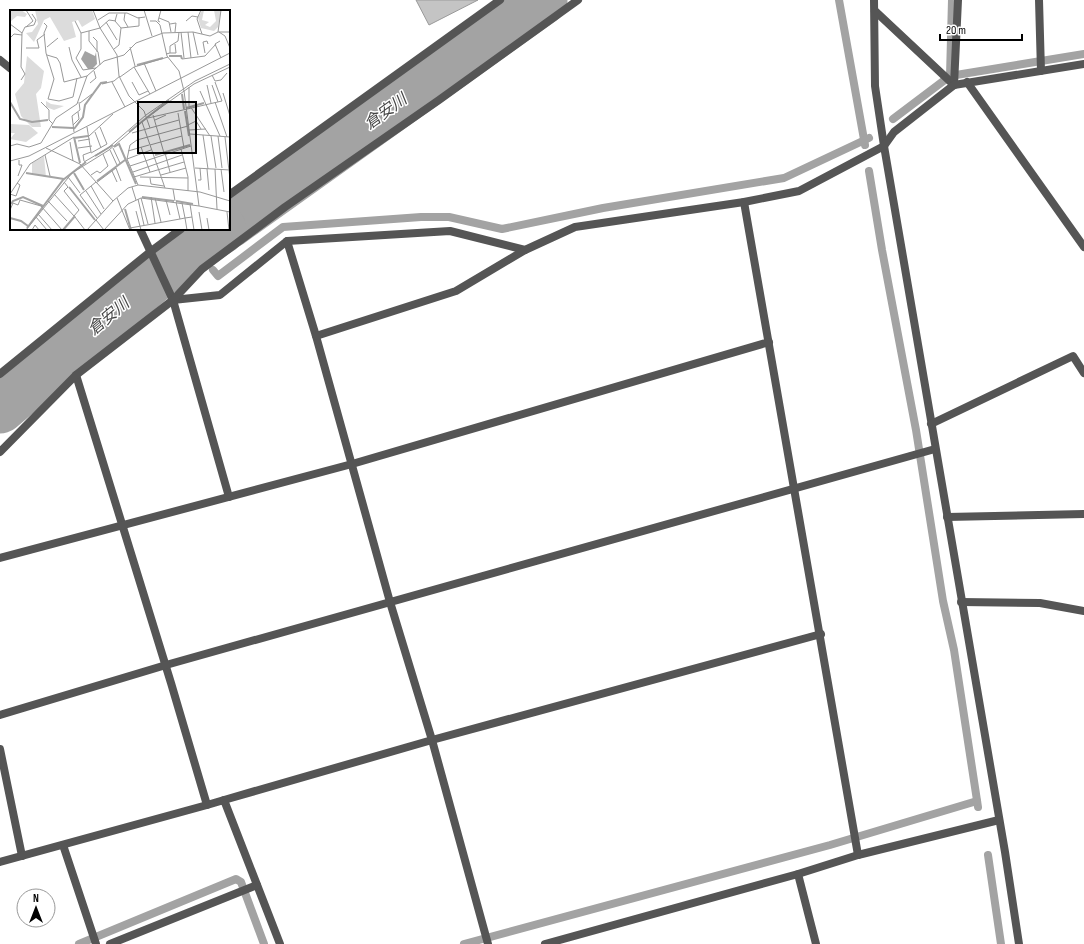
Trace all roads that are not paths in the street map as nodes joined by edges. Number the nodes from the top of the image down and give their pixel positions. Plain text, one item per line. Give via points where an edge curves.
1 (500, 0) edge
2 (578, 0) edge
3 (874, 0) edge
4 (958, 0) edge
5 (1039, 0) edge
6 (875, 11) junction
7 (0, 60) edge
8 (1084, 64) edge
9 (10, 68) edge
10 (1041, 68) junction
11 (951, 78) junction
12 (967, 82) junction
13 (884, 146) junction
14 (230, 194) edge
15 (744, 202) junction
16 (140, 230) edge
17 (180, 230) edge
18 (287, 241) junction
19 (1084, 247) edge
20 (525, 250) junction
21 (150, 252) junction
22 (173, 300) junction
23 (316, 336) junction
24 (769, 342) junction
25 (1084, 373) edge
26 (0, 374) edge
27 (76, 375) junction
28 (931, 424) junction
29 (935, 449) junction
30 (0, 452) edge
31 (352, 464) junction
32 (795, 488) junction
33 (229, 497) junction
34 (1084, 514) edge
35 (947, 517) junction
36 (123, 525) junction
37 (0, 558) edge
38 (390, 602) junction
39 (962, 602) junction
40 (1084, 611) edge
41 (821, 634) junction
42 (166, 665) junction
43 (0, 715) edge
44 (432, 740) junction
45 (0, 749) edge
46 (224, 800) junction
47 (207, 805) junction
48 (999, 820) junction
49 (63, 845) junction
50 (858, 855) junction
51 (22, 856) junction
52 (0, 862) edge
53 (798, 874) junction
54 (257, 885) junction
55 (487, 939) edge
56 (95, 940) edge
57 (110, 944) edge
58 (280, 944) edge
59 (545, 944) edge
60 (816, 944) edge
61 (1019, 944) edge

1 - 14 street
2 - 22 street via 285,207 202,269
3 - 6 street
4 - 11 street
5 - 10 street
6 - 11 street
6 - 13 street via 875,86
7 - 9 street
8 - 10 street
10 - 12 street
11 - 12 street
11 - 13 street via 894,132
12 - 19 street
13 - 15 street via 799,191
13 - 28 street
15 - 20 street via 575,227
15 - 24 street
16 - 21 street
17 - 21 street
18 - 20 street via 450,231
18 - 22 street via 220,294
18 - 23 street
20 - 23 street via 456,291
21 - 22 street
21 - 26 street
22 - 27 street
22 - 33 street
23 - 31 street
24 - 31 street
24 - 32 street
25 - 28 street via 1073,356
27 - 30 street
27 - 36 street
28 - 29 street
29 - 32 street
29 - 35 street
31 - 33 street
31 - 38 street
32 - 38 street
32 - 41 street
33 - 36 street
34 - 35 street
35 - 39 street
36 - 37 street
36 - 42 street
38 - 42 street
38 - 44 street
39 - 40 street via 1040,603
39 - 48 street
41 - 44 street
41 - 50 street
42 - 43 street
42 - 47 street
44 - 46 street
44 - 55 street
45 - 51 street
46 - 47 street
46 - 54 street
47 - 49 street
48 - 50 street
48 - 61 street
49 - 51 street
49 - 56 street
50 - 53 street
51 - 52 street
53 - 59 street
53 - 60 street
54 - 57 street
54 - 58 street

